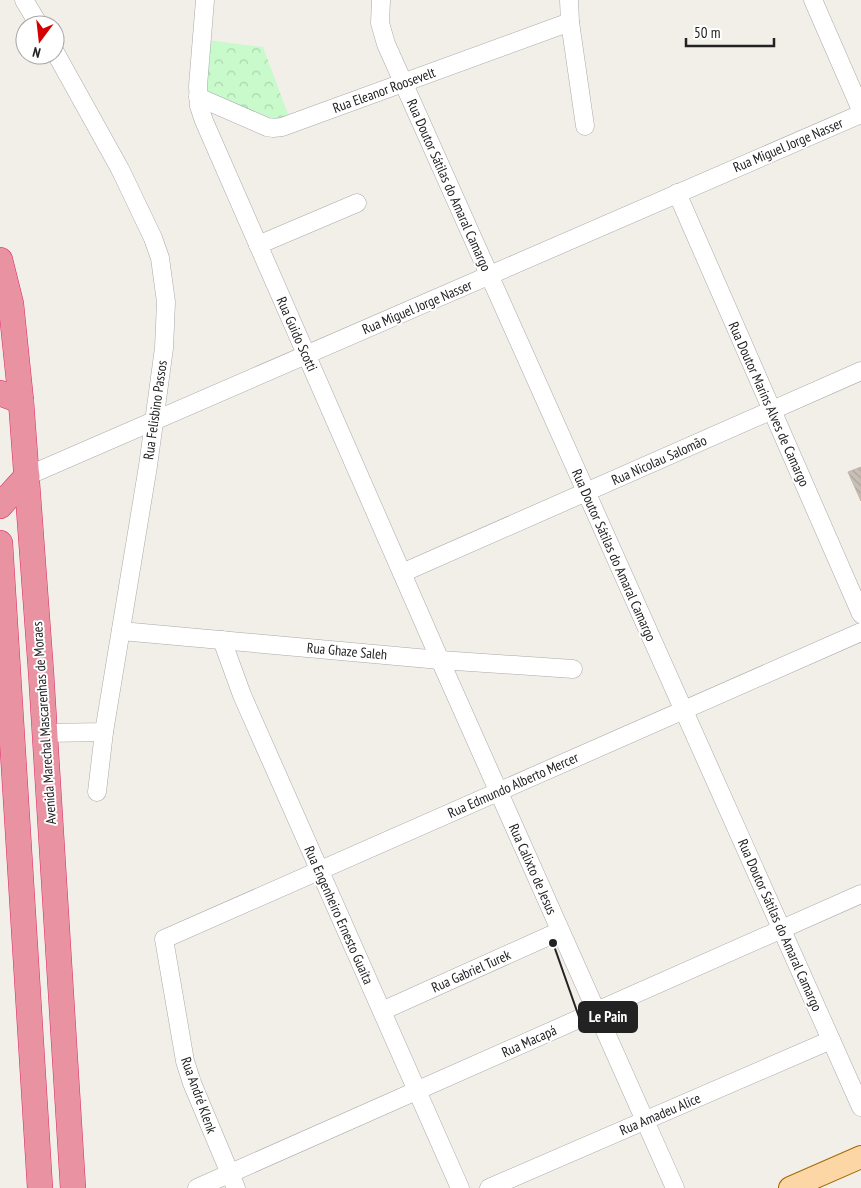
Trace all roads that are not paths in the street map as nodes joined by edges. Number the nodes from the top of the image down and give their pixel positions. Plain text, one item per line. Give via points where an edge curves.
1 (24, 0) edge
2 (205, 0) edge
3 (381, 0) edge
4 (569, 0) edge
5 (813, 0) edge
6 (33, 15) edge
7 (570, 22) junction
8 (62, 65) edge
9 (404, 83) junction
10 (198, 97) junction
11 (861, 112) edge
12 (585, 126) dead end
13 (677, 193) junction
14 (357, 203) dead end
15 (258, 245) junction
16 (0, 260) edge
17 (489, 275) junction
18 (306, 354) junction
19 (861, 371) edge
20 (11, 397) edge
21 (772, 410) junction
22 (153, 421) junction
23 (27, 476) junction
24 (586, 492) junction
25 (0, 506) edge
26 (0, 543) edge
27 (402, 573) junction
28 (861, 614) edge
29 (121, 631) junction
30 (861, 632) edge
31 (222, 640) junction
32 (440, 660) junction
33 (573, 669) dead end
34 (41, 672) junction
35 (684, 710) junction
36 (104, 732) junction
37 (45, 733) junction
38 (7, 741) edge
39 (0, 777) edge
40 (96, 792) dead end
41 (498, 792) junction
42 (21, 862) junction
43 (319, 870) junction
44 (54, 881) junction
45 (861, 894) edge
46 (782, 929) junction
47 (560, 931) junction
48 (164, 939) joint
49 (382, 1011) junction
50 (596, 1011) junction
51 (831, 1040) junction
52 (417, 1091) junction
53 (861, 1107) edge
54 (645, 1120) junction
55 (861, 1157) edge
56 (233, 1181) edge
57 (40, 1188) edge
58 (73, 1188) edge
59 (197, 1188) edge
60 (460, 1188) edge
61 (489, 1188) edge
62 (675, 1188) edge
63 (790, 1188) edge

1 - 6 street
2 - 10 street, Rua Guido Scotti
3 - 9 street, Rua Doutor Sátilas do Amaral Camargo via 382,32
4 - 7 street
5 - 11 street
7 - 9 street, Rua Eleanor Roosevelt
7 - 12 street
8 - 22 street, Rua Felisbino Passos via 144,216 160,258 166,324
9 - 10 street, Rua Eleanor Roosevelt via 273,128
9 - 17 street, Rua Doutor Sátilas do Amaral Camargo
10 - 15 street, Rua Guido Scotti via 204,121
11 - 13 street, Rua Miguel Jorge Nasser
13 - 17 street, Rua Miguel Jorge Nasser
13 - 21 street, Rua Doutor Marins Alves de Camargo
14 - 15 street
15 - 18 street, Rua Guido Scotti
16 - 20 highway, Avenida Marechal Mascarenhas de Moraes via 14,321
17 - 18 street, Rua Miguel Jorge Nasser
17 - 24 street, Rua Doutor Sátilas do Amaral Camargo
18 - 22 street, Rua Miguel Jorge Nasser
18 - 27 street, Rua Guido Scotti
19 - 21 street, Rua Nicolau Salomão
20 - 23 highway, Avenida Marechal Mascarenhas de Moraes
21 - 24 street, Rua Nicolau Salomão
21 - 28 street, Rua Doutor Marins Alves de Camargo
22 - 23 street, Rua Miguel Jorge Nasser
22 - 29 street, Rua Felisbino Passos
23 - 25 highway
23 - 34 highway, Avenida Marechal Mascarenhas de Moraes
24 - 27 street, Rua Nicolau Salomão
24 - 35 street, Rua Doutor Sátilas do Amaral Camargo
26 - 38 highway via 11,710
27 - 32 street, Rua Guido Scotti
29 - 31 street, Rua Ghaze Saleh
29 - 36 street, Rua Felisbino Passos
30 - 35 street, Rua Edmundo Alberto Mercer
31 - 32 street, Rua Ghaze Saleh
31 - 43 street, Rua Engenheiro Ernesto Guaíta via 242,695
32 - 33 street, Rua Ghaze Saleh
32 - 41 street, Rua Calixto de Jesus
34 - 37 highway, Avenida Marechal Mascarenhas de Moraes
34 - 38 highway
35 - 41 street, Rua Edmundo Alberto Mercer
35 - 46 street, Rua Doutor Sátilas do Amaral Camargo
36 - 37 street
36 - 40 street, Rua Felisbino Passos
37 - 44 highway, Avenida Marechal Mascarenhas de Moraes
38 - 39 main road
38 - 42 highway
41 - 43 street, Rua Edmundo Alberto Mercer
41 - 47 street, Rua Calixto de Jesus
42 - 44 highway via 28,877
42 - 57 highway
43 - 48 street, Rua Edmundo Alberto Mercer
43 - 49 street, Rua Engenheiro Ernesto Guaíta
44 - 58 highway, Avenida Marechal Mascarenhas de Moraes
45 - 46 street, Rua Macapá
46 - 50 street, Rua Macapá
46 - 51 street, Rua Doutor Sátilas do Amaral Camargo
47 - 49 street, Rua Gabriel Turek
47 - 50 street, Rua Calixto de Jesus
48 - 56 street, Rua André Klenk via 185,1062
49 - 52 street, Rua Engenheiro Ernesto Guaíta
50 - 52 street, Rua Macapá
50 - 54 street, Rua Calixto de Jesus
51 - 53 street, Rua Doutor Sátilas do Amaral Camargo
51 - 54 street, Rua Amadeu Alice
52 - 56 street, Rua Macapá
52 - 60 street, Rua Engenheiro Ernesto Guaíta
54 - 61 street, Rua Amadeu Alice
54 - 62 street, Rua Calixto de Jesus
55 - 63 main road
56 - 59 street, Rua Macapá

